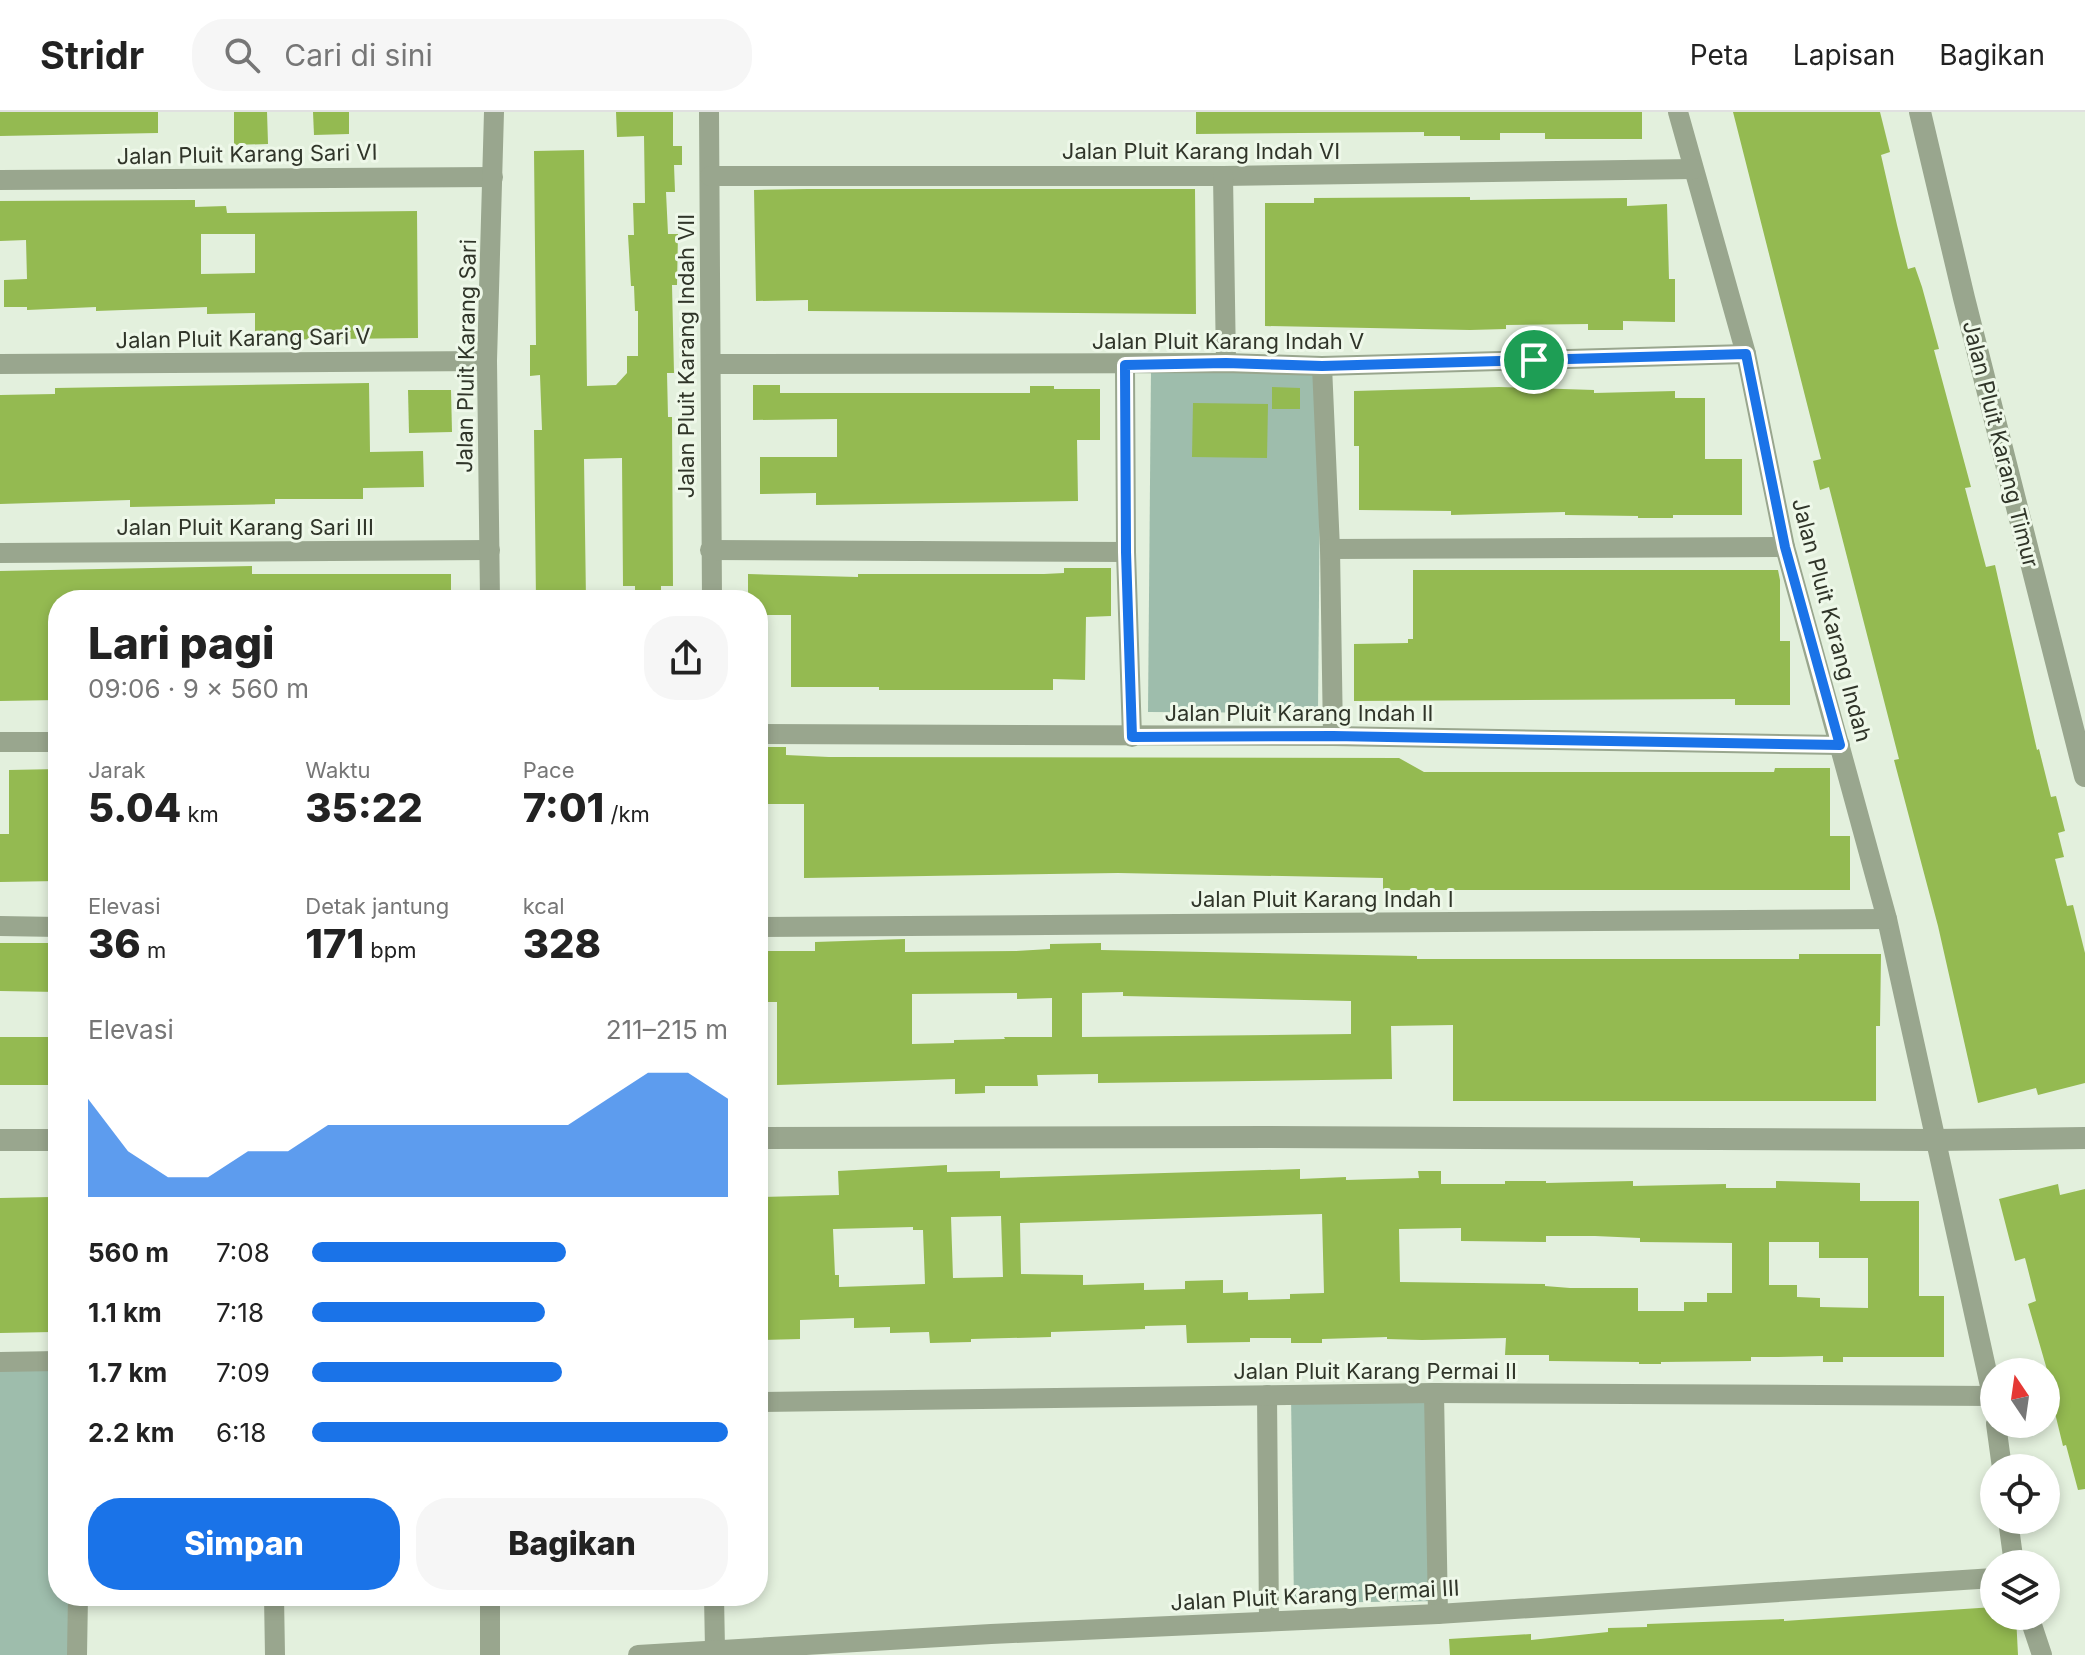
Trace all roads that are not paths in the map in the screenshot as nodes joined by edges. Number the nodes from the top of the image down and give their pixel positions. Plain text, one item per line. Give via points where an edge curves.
1 (494, 112) edge
2 (709, 112) edge
3 (1678, 112) edge
4 (1920, 112) edge
5 (1693, 169) junction
6 (710, 176) junction
7 (1223, 176) junction
8 (493, 177) junction
9 (0, 180) edge
10 (1746, 354) junction
11 (487, 361) junction
12 (1226, 363) junction
13 (0, 364) edge
14 (711, 364) junction
15 (1125, 365) junction
16 (1322, 366) junction
17 (1785, 547) junction
18 (1330, 549) junction
19 (490, 550) junction
20 (710, 550) junction
21 (1126, 552) junction
22 (0, 553) edge
23 (490, 590) edge
24 (712, 590) edge
25 (768, 734) edge
26 (1333, 736) junction
27 (1132, 737) junction
28 (0, 742) edge
29 (48, 742) edge
30 (1840, 745) junction
31 (2085, 776) edge
32 (1887, 919) junction
33 (0, 926) edge
34 (48, 927) edge
35 (768, 927) edge
36 (768, 1138) edge
37 (2085, 1138) edge
38 (0, 1140) edge
39 (48, 1140) edge
40 (1935, 1140) junction
41 (1984, 1358) edge
42 (48, 1361) edge
43 (0, 1362) edge
44 (1434, 1393) junction
45 (1267, 1395) junction
46 (1980, 1396) edge
47 (768, 1402) edge
48 (1980, 1579) edge
49 (78, 1606) edge
50 (274, 1606) edge
51 (490, 1606) edge
52 (714, 1606) edge
53 (1438, 1614) junction
54 (1269, 1621) junction
55 (2034, 1630) edge
56 (715, 1649) junction
57 (77, 1655) edge
58 (275, 1655) edge
59 (490, 1655) edge
60 (638, 1655) edge
61 (2042, 1655) edge

1 - 8 street, Jalan Pluit Karang Sari
2 - 6 street, Jalan Pluit Karang Indah VII
3 - 5 street, Jalan Pluit Karang Indah
4 - 31 street, Jalan Pluit Karang Timur
5 - 7 street, Jalan Pluit Karang Indah VI
5 - 10 street, Jalan Pluit Karang Indah
6 - 7 street, Jalan Pluit Karang Indah VI
6 - 14 street, Jalan Pluit Karang Indah VII
7 - 12 street
8 - 9 street, Jalan Pluit Karang Sari VI
8 - 11 street, Jalan Pluit Karang Sari
10 - 16 street, Jalan Pluit Karang Indah V
10 - 17 street, Jalan Pluit Karang Indah
11 - 13 street, Jalan Pluit Karang Sari V
11 - 19 street, Jalan Pluit Karang Sari
12 - 15 street, Jalan Pluit Karang Indah V
12 - 16 street, Jalan Pluit Karang Indah V
14 - 15 street, Jalan Pluit Karang Indah V
14 - 20 street, Jalan Pluit Karang Indah VII
15 - 21 street
16 - 18 street
17 - 18 street
17 - 30 street, Jalan Pluit Karang Indah
18 - 26 street
19 - 22 street, Jalan Pluit Karang Sari III
19 - 23 street, Jalan Pluit Karang Sari
20 - 21 street
20 - 24 street, Jalan Pluit Karang Indah VII
21 - 27 street
25 - 27 street, Jalan Pluit Karang Indah II
26 - 27 street, Jalan Pluit Karang Indah II
26 - 30 street, Jalan Pluit Karang Indah II
28 - 29 street
30 - 32 street, Jalan Pluit Karang Indah
32 - 35 street, Jalan Pluit Karang Indah I
32 - 40 street, Jalan Pluit Karang Indah
33 - 34 street
36 - 40 street
37 - 40 street
38 - 39 street
40 - 41 street, Jalan Pluit Karang Indah
42 - 43 street
44 - 45 street, Jalan Pluit Karang Permai II
44 - 46 street, Jalan Pluit Karang Permai II
44 - 53 street
45 - 47 street, Jalan Pluit Karang Permai II
45 - 54 street
48 - 53 street, Jalan Pluit Karang Permai III
49 - 57 street
50 - 58 street
51 - 59 street
52 - 56 street
53 - 54 street, Jalan Pluit Karang Permai III
54 - 56 street, Jalan Pluit Karang Permai III
55 - 61 street
56 - 60 street, Jalan Pluit Karang Permai III

